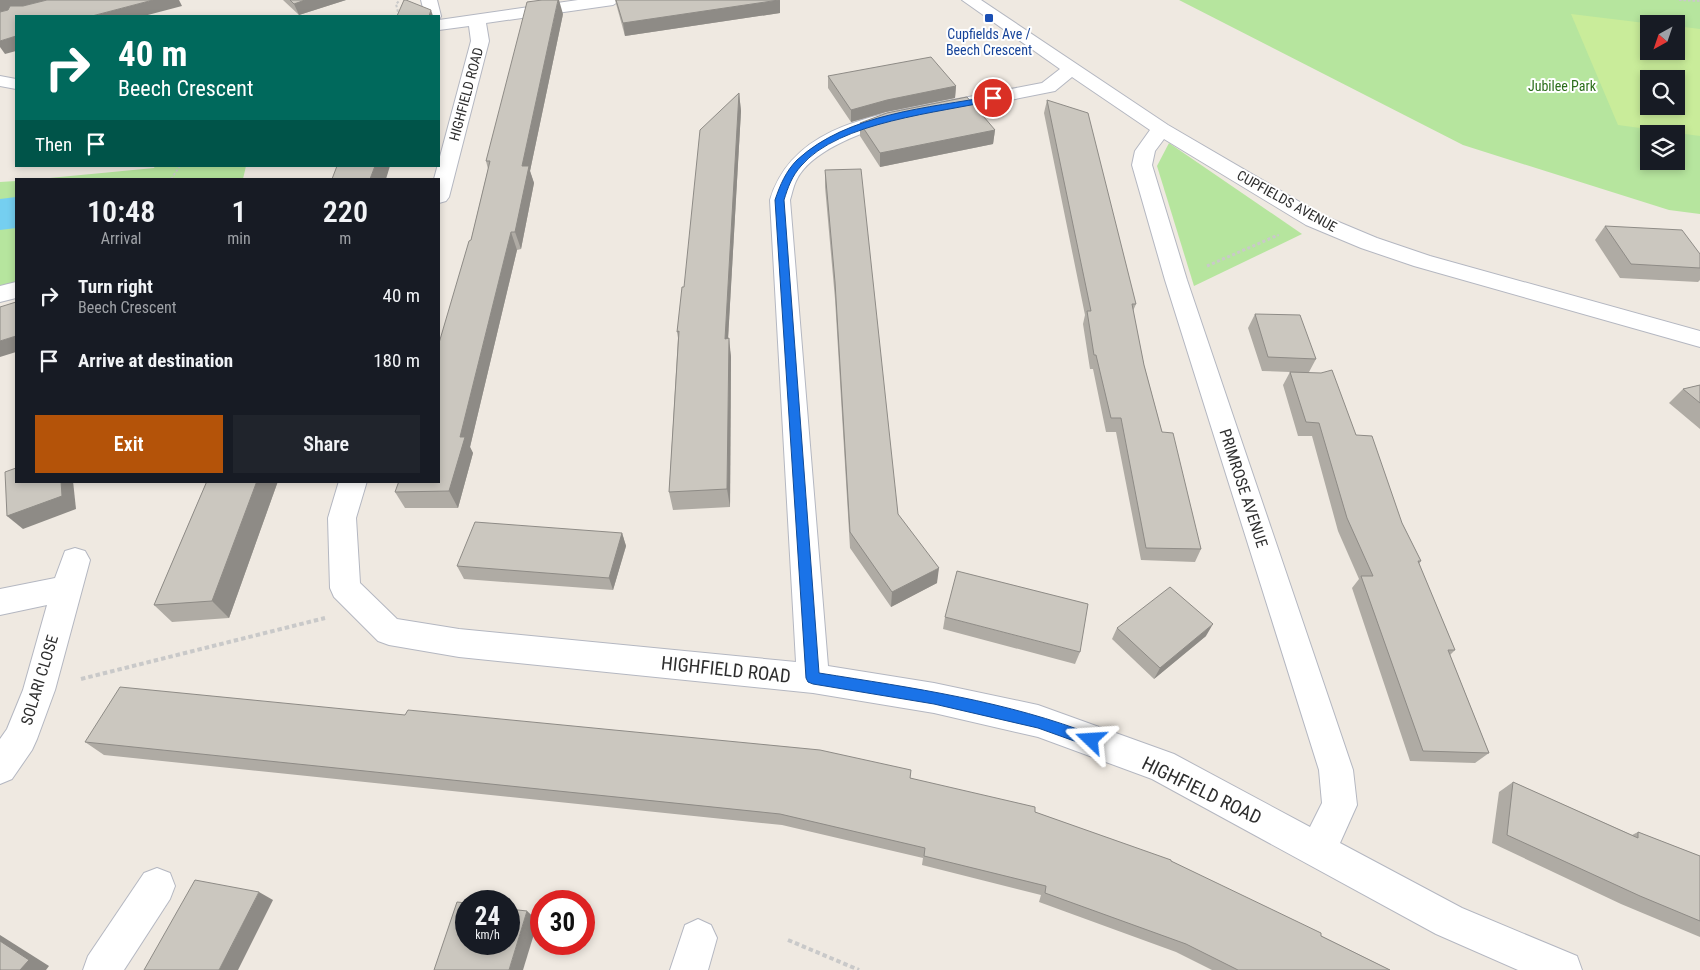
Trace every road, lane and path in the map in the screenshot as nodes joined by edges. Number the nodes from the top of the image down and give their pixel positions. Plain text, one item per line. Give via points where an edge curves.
1 (429, 0) edge
2 (613, 0) edge
3 (970, 0) edge
4 (1679, 0) edge
5 (1700, 1) edge
6 (433, 15) edge
7 (477, 19) junction
8 (440, 25) edge
9 (1072, 69) junction
10 (0, 82) edge
11 (15, 84) edge
12 (1161, 129) junction
13 (179, 167) edge
14 (172, 178) edge
15 (440, 193) edge
16 (1314, 220) junction
17 (1176, 280) junction
18 (15, 290) edge
19 (0, 294) edge
20 (1700, 339) edge
21 (353, 483) edge
22 (0, 602) edge
23 (366, 608) junction
24 (813, 678) junction
25 (39, 690) junction
26 (0, 766) edge
27 (1318, 849) junction
28 (157, 886) dead end
29 (788, 940) dead end
30 (102, 970) edge
31 (859, 970) edge
32 (1563, 970) edge

1 - 6 street
2 - 7 street
3 - 9 street, CUPFIELDS AVENUE
4 - 5 path
7 - 8 street
7 - 15 street, HIGHFIELD ROAD via 480,41
9 - 12 street, CUPFIELDS AVENUE
9 - 24 street via 1048,87 882,120 854,129 799,162 786,180 780,200
10 - 11 street
12 - 16 street, CUPFIELDS AVENUE
12 - 17 street, PRIMROSE AVENUE via 1145,151 1142,165
13 - 14 path
16 - 17 path
16 - 20 street, CUPFIELDS AVENUE via 1422,260
17 - 27 street, PRIMROSE AVENUE via 1336,770 1340,805
18 - 19 street
21 - 23 street, HIGHFIELD ROAD via 342,518 345,588
22 - 25 street, SOLARI CLOSE via 71,574
23 - 24 street, HIGHFIELD ROAD via 388,630 460,644
23 - 25 path
24 - 27 street, HIGHFIELD ROAD via 934,698 1038,721 1162,766
25 - 26 street, SOLARI CLOSE via 20,739
27 - 32 street, HIGHFIELD ROAD via 1449,920
28 - 30 street
29 - 31 path

